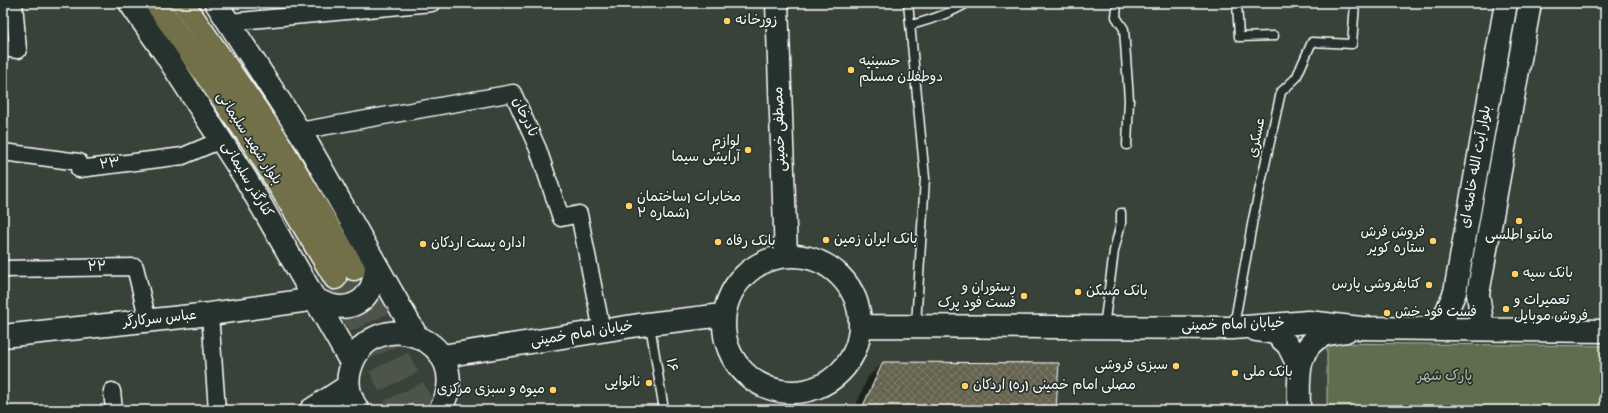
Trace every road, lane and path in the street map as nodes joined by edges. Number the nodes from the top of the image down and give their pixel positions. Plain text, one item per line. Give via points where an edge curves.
1 (14, 3) edge
2 (130, 3) edge
3 (156, 3) edge
4 (183, 3) edge
5 (216, 3) edge
6 (432, 3) edge
7 (777, 3) edge
8 (908, 3) edge
9 (967, 3) edge
10 (1117, 3) edge
11 (1237, 3) edge
12 (1355, 3) edge
13 (1506, 3) edge
14 (1530, 3) edge
15 (229, 22) junction
16 (911, 25) junction
17 (1274, 36) dead end
18 (3, 48) edge
19 (300, 132) junction
20 (221, 140) junction
21 (1127, 145) dead end
22 (3, 152) edge
23 (1121, 213) dead end
24 (786, 256) junction
25 (375, 264) junction
26 (3, 269) edge
27 (354, 269) tunnel mouth
28 (335, 278) tunnel mouth
29 (316, 299) junction
30 (210, 314) junction
31 (723, 315) junction
32 (148, 321) junction
33 (650, 324) junction
34 (861, 326) junction
35 (916, 327) junction
36 (1104, 328) junction
37 (1240, 328) junction
38 (1361, 328) junction
39 (1439, 329) junction
40 (1483, 329) junction
41 (1605, 330) edge
42 (602, 332) junction
43 (416, 335) junction
44 (3, 336) edge
45 (442, 356) junction
46 (352, 364) junction
47 (1299, 367) junction
48 (348, 386) junction
49 (112, 391) dead end
50 (794, 402) edge
51 (445, 407) edge
52 (114, 410) edge
53 (217, 410) edge
54 (311, 410) edge
55 (358, 410) edge
56 (664, 410) edge
57 (1299, 410) edge

1 - 18 street via 18,50
2 - 20 main road, کنارگذر سلیمانی
3 - 28 main road, بلوار شهید سلیمانی via 256,147
4 - 27 main road, بلوار شهید سلیمانی via 274,135
5 - 15 main road
6 - 15 street
7 - 24 main road, مصطفی خمینی
8 - 16 lane
9 - 16 lane via 926,22
10 - 21 lane via 1116,17 1124,29 1129,100
11 - 17 lane via 1239,37
12 - 37 lane, عسکری via 1352,44 1312,42 1296,78 1281,92 1253,219
13 - 39 main road, بلوار آیت الله خامنه ای via 1454,292
14 - 40 main road, بلوار آیت الله خامنه ای via 1478,294
15 - 19 main road
16 - 35 lane via 926,178
19 - 25 main road
19 - 42 street, نادرخان via 513,93 538,149 561,218 579,214
20 - 22 street, ۲۳ via 183,156 79,169 79,162
20 - 29 main road, کنارگذر سلیمانی
23 - 36 lane
24 - 31 main road via 763,262 744,274 730,293
24 - 34 main road via 809,258 836,272 847,283 858,303
25 - 29 main road via 376,276 372,289 363,299 340,308 327,306
25 - 43 main road
26 - 32 street, ۲۲ via 135,267
29 - 30 main road, عباس سرکارگر
29 - 46 main road, کنارگذر سلیمانی
30 - 32 main road, عباس سرکارگر
30 - 53 street
31 - 33 main road, خیابان امام خمینی
31 - 50 main road via 723,335 730,355 742,372 758,384
32 - 44 main road, عباس سرکارگر
33 - 42 main road, خیابان امام خمینی
33 - 56 lane, ۱۶
34 - 35 main road, خیابان امام خمینی
34 - 50 main road via 857,346 848,364 834,378
35 - 36 main road, خیابان امام خمینی
36 - 37 main road, خیابان امام خمینی
37 - 38 main road, خیابان امام خمینی via 1308,322
37 - 47 main road via 1275,333 1288,345
38 - 39 main road, خیابان امام خمینی
38 - 47 main road via 1323,336 1309,345
39 - 40 main road, خیابان امام خمینی
40 - 41 main road, خیابان امام خمینی
42 - 45 main road, خیابان امام خمینی
43 - 45 main road via 431,344
43 - 46 main road via 401,332 385,334 371,340 360,350
45 - 51 main road via 447,368 448,381
46 - 48 main road
47 - 57 main road
48 - 54 main road
48 - 55 main road
49 - 52 street

